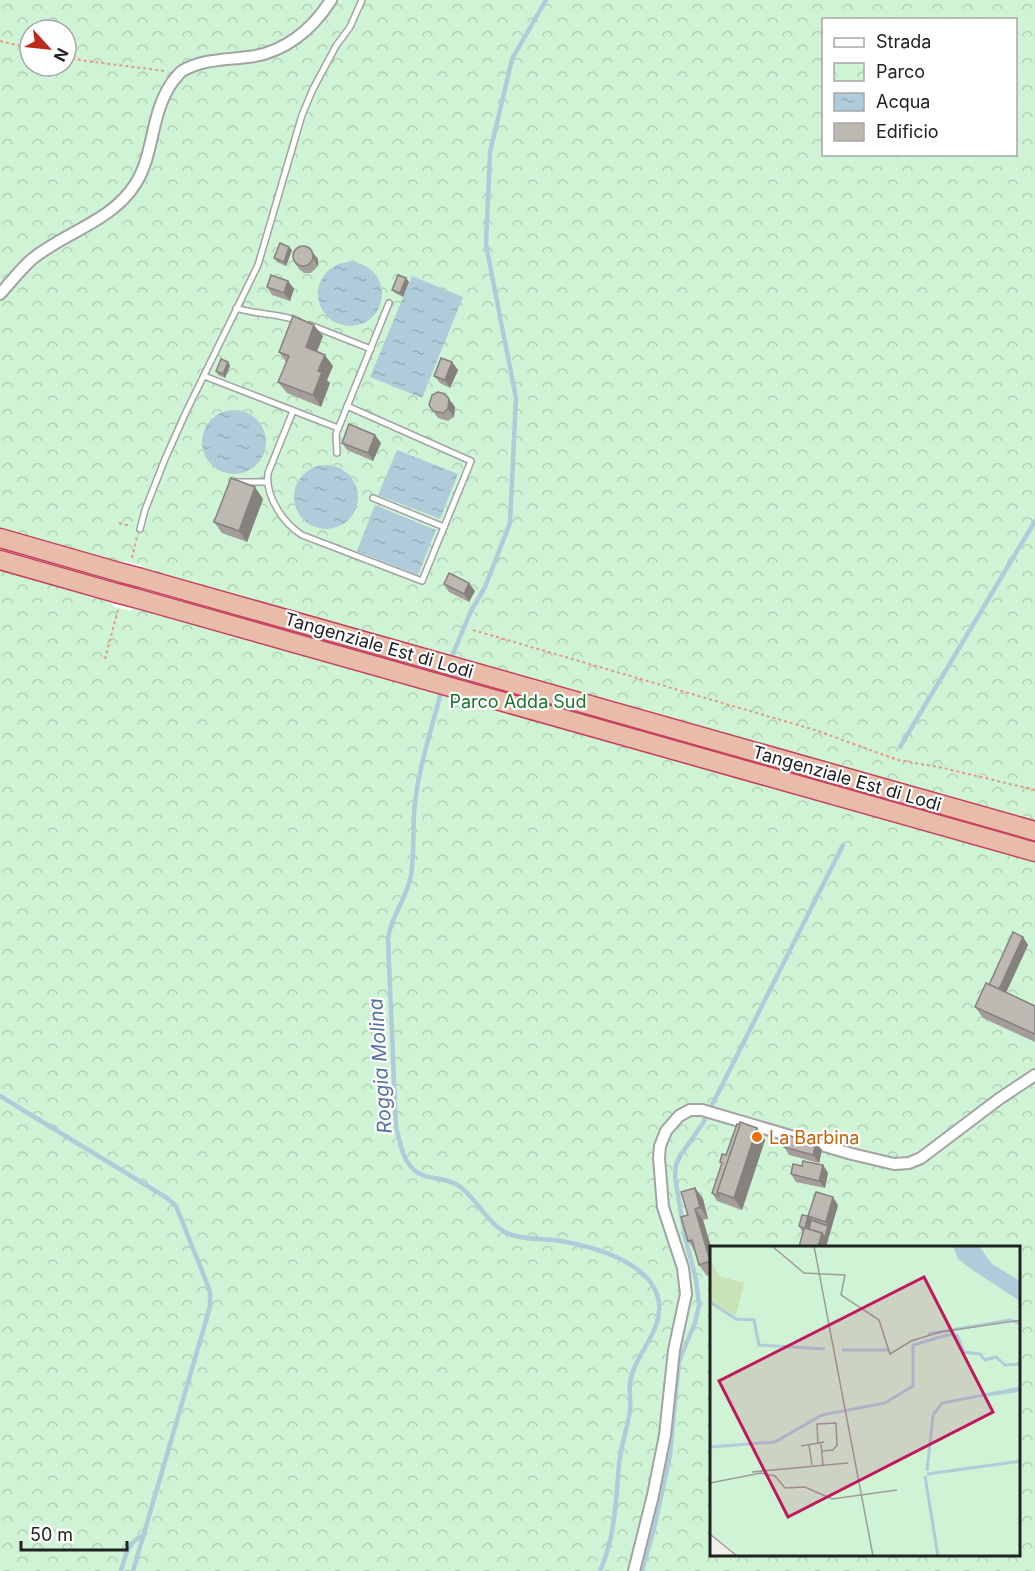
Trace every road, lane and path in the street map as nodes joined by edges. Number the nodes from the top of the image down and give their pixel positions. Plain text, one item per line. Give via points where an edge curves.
1 (331, 0) edge
2 (362, 0) edge
3 (0, 41) edge
4 (18, 45) edge
5 (78, 59) edge
6 (180, 72) junction
7 (0, 294) edge
8 (389, 303) dead end
9 (236, 308) junction
10 (370, 349) junction
11 (204, 376) junction
12 (347, 406) junction
13 (293, 411) junction
14 (338, 428) junction
15 (337, 453) dead end
16 (267, 482) junction
17 (230, 489) edge
18 (372, 498) dead end
19 (444, 527) junction
20 (140, 529) dead end
21 (0, 538) edge
22 (0, 560) edge
23 (473, 630) dead end
24 (1035, 790) edge
25 (1035, 831) edge
26 (1035, 852) edge
27 (1035, 1075) edge
28 (634, 1571) edge

1 - 6 street via 307,30 286,47 268,54 218,59
2 - 9 lane via 302,115 268,236
3 - 4 path
5 - 6 path
6 - 7 street via 159,105 141,173 126,197 106,214 31,260
8 - 10 lane
9 - 10 lane via 287,317
9 - 11 lane
10 - 12 lane
11 - 13 lane
11 - 20 lane via 165,459
12 - 14 lane
12 - 19 lane via 471,461
13 - 14 lane
13 - 16 lane
14 - 15 lane
16 - 17 lane via 234,480
16 - 19 lane via 285,521 302,535 422,581
18 - 19 lane
21 - 25 highway, Tangenziale Est di Lodi, bridge
22 - 26 highway, Tangenziale Est di Lodi, bridge
23 - 24 path via 815,730 898,760
27 - 28 street via 909,1163 894,1164 852,1154 702,1110 690,1110 679,1116 666,1131 659,1158 663,1207 683,1268 686,1294 674,1350 665,1436

